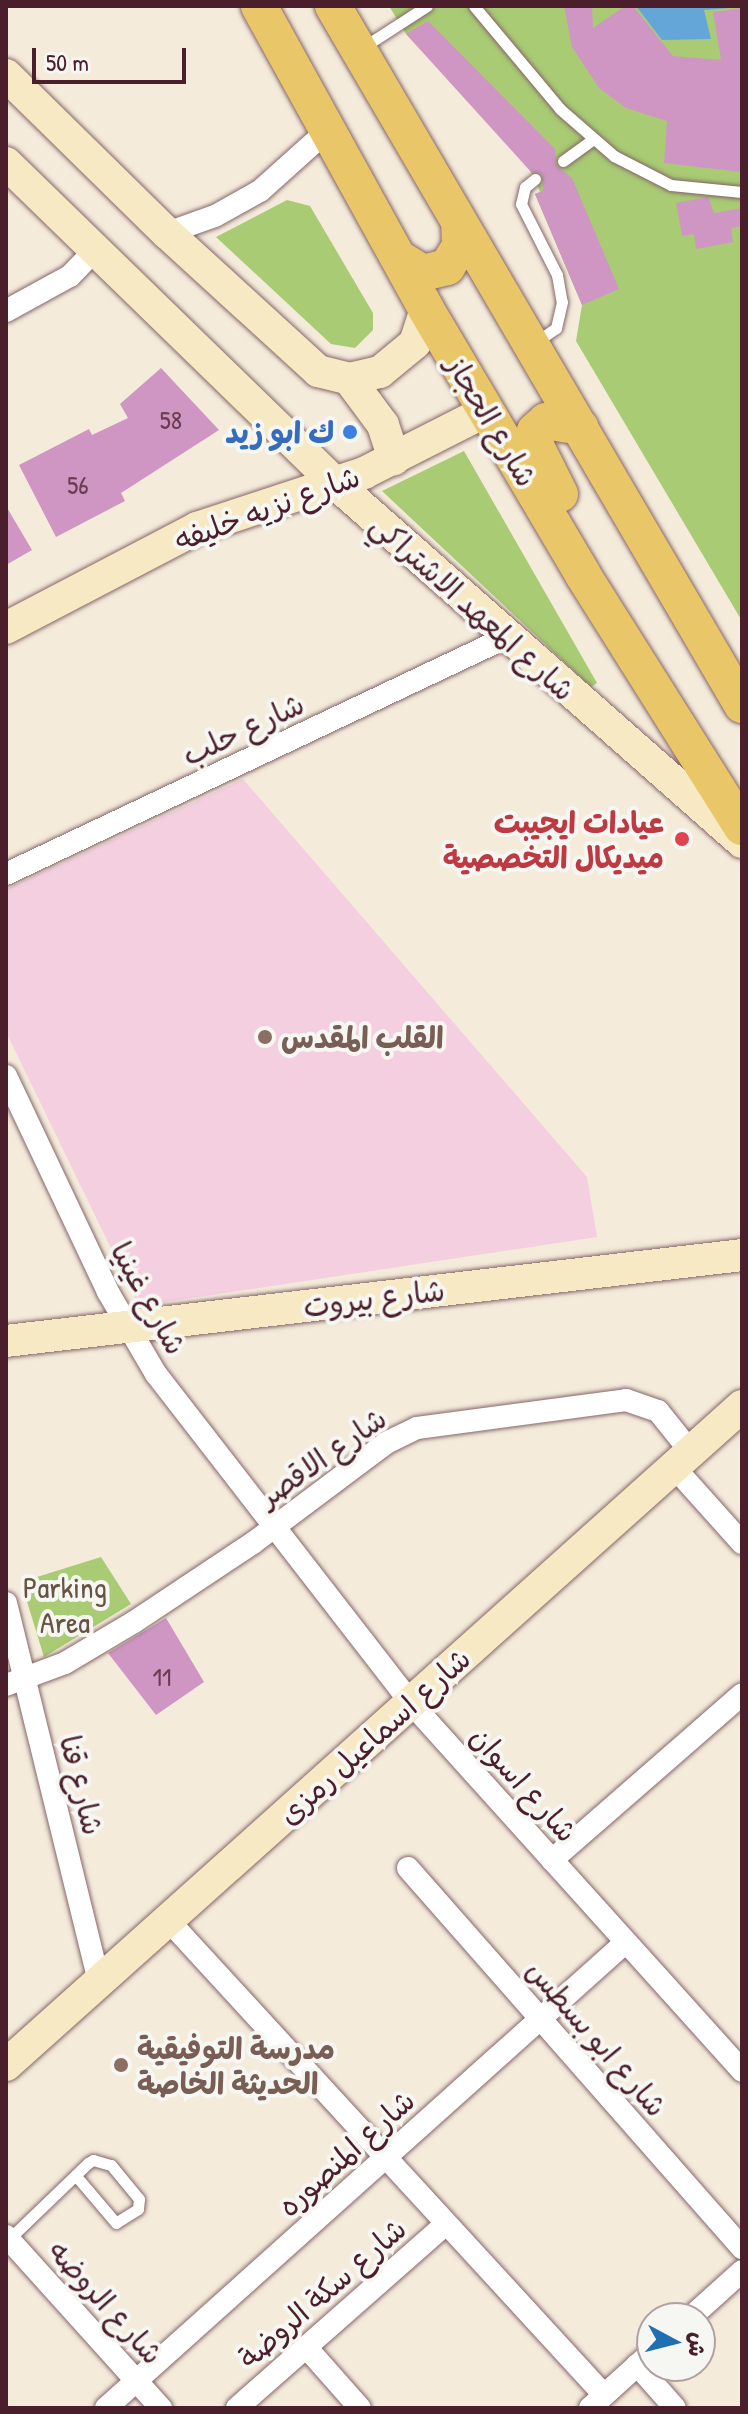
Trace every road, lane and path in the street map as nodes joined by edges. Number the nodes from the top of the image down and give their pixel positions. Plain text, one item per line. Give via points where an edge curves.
1 (259, 6) edge
2 (333, 6) edge
3 (427, 6) edge
4 (474, 6) edge
5 (359, 50) junction
6 (6, 75) edge
7 (329, 129) junction
8 (593, 139) junction
9 (563, 161) dead end
10 (6, 163) edge
11 (535, 179) dead end
12 (742, 192) edge
13 (459, 223) junction
14 (167, 233) junction
15 (95, 250) junction
16 (402, 260) junction
17 (426, 309) junction
18 (6, 311) edge
19 (532, 344) junction
20 (349, 379) junction
21 (486, 411) junction
22 (580, 427) junction
23 (394, 459) junction
24 (335, 483) junction
25 (571, 555) junction
26 (6, 628) edge
27 (505, 638) junction
28 (742, 705) edge
29 (742, 827) edge
30 (742, 842) edge
31 (6, 874) edge
32 (6, 1076) edge
33 (742, 1255) edge
34 (125, 1327) junction
35 (6, 1341) edge
36 (742, 1406) edge
37 (682, 1459) junction
38 (276, 1526) junction
39 (742, 1543) edge
40 (6, 1603) edge
41 (15, 1682) edge
42 (742, 1694) edge
43 (411, 1703) junction
44 (552, 1860) junction
45 (408, 1868) dead end
46 (168, 1920) junction
47 (626, 1942) junction
48 (99, 1982) junction
49 (540, 2019) junction
50 (6, 2065) edge
51 (742, 2071) edge
52 (385, 2158) junction
53 (76, 2176) junction
54 (446, 2224) junction
55 (8, 2238) edge
56 (742, 2248) edge
57 (741, 2275) edge
58 (709, 2302) edge
59 (306, 2347) junction
60 (636, 2367) edge
61 (137, 2381) junction
62 (659, 2382) edge
63 (597, 2402) edge
64 (106, 2408) edge
65 (161, 2408) edge
66 (237, 2408) edge
67 (360, 2408) edge
68 (675, 2408) edge

1 - 7 main road, شارع الحجاز
2 - 5 main road
3 - 5 lane
4 - 8 lane via 515,60
5 - 13 main road
6 - 14 street
7 - 14 street via 260,191 215,216
7 - 16 main road, شارع الحجاز
8 - 9 lane
8 - 12 lane via 661,182
10 - 15 street, شارع المعهد الاشتراكي
11 - 19 lane via 525,187 521,204 557,275 562,302 556,328
13 - 16 main road via 460,246 447,267 423,273
13 - 19 main road
14 - 20 street via 306,363
15 - 18 street via 59,284
15 - 24 street, شارع المعهد الاشتراكي
16 - 17 main road, شارع الحجاز
17 - 20 street via 419,337 405,353 380,372
17 - 21 main road, شارع الحجاز
19 - 22 main road
20 - 23 street via 383,425
21 - 23 street, شارع نزيه خليفه
21 - 25 main road, شارع الحجاز
22 - 25 main road via 546,421 534,438 561,497
22 - 28 main road
23 - 24 street, شارع نزيه خليفه
24 - 26 street, شارع نزيه خليفه via 197,528
24 - 27 street, شارع المعهد الاشتراكي
25 - 29 main road, شارع الحجاز
27 - 30 street, شارع المعهد الاشتراكي
27 - 31 street, شارع حلب
32 - 34 street, شارع غينيا
33 - 34 street, شارع بيروت
34 - 35 street, شارع بيروت
34 - 38 street, شارع غينيا
36 - 37 street, شارع اسماعيل رمزى
37 - 38 street, شارع الاقصر via 658,1411 635,1401 440,1423 386,1443
37 - 39 street, شارع الاقصر
37 - 43 street, شارع اسماعيل رمزى
38 - 41 street, شارع الاقصر via 109,1637
38 - 43 street, شارع اسوان
40 - 41 street, شارع قنا
41 - 48 street, شارع قنا
42 - 44 street
43 - 44 street, شارع اسوان
43 - 46 street, شارع اسماعيل رمزى
44 - 47 street, شارع اسوان
45 - 49 street, شارع ابو بسطس
46 - 48 street, شارع اسماعيل رمزى
46 - 52 street
47 - 49 street, شارع المنصوره
47 - 51 street, شارع اسوان
48 - 50 street, شارع اسماعيل رمزى
49 - 52 street, شارع المنصوره
49 - 56 street, شارع ابو بسطس
52 - 54 street
52 - 61 street, شارع المنصوره
53 - 53 lane via 93,2160 105,2161 139,2199 138,2209 116,2223
53 - 55 lane
54 - 59 street, شارع سكة الروضة
54 - 63 street
55 - 61 street, شارع الروضه
57 - 58 street
59 - 66 street, شارع سكة الروضة
59 - 67 street
60 - 63 street
61 - 64 street, شارع المنصوره
61 - 65 street, شارع الروضه
62 - 68 street

